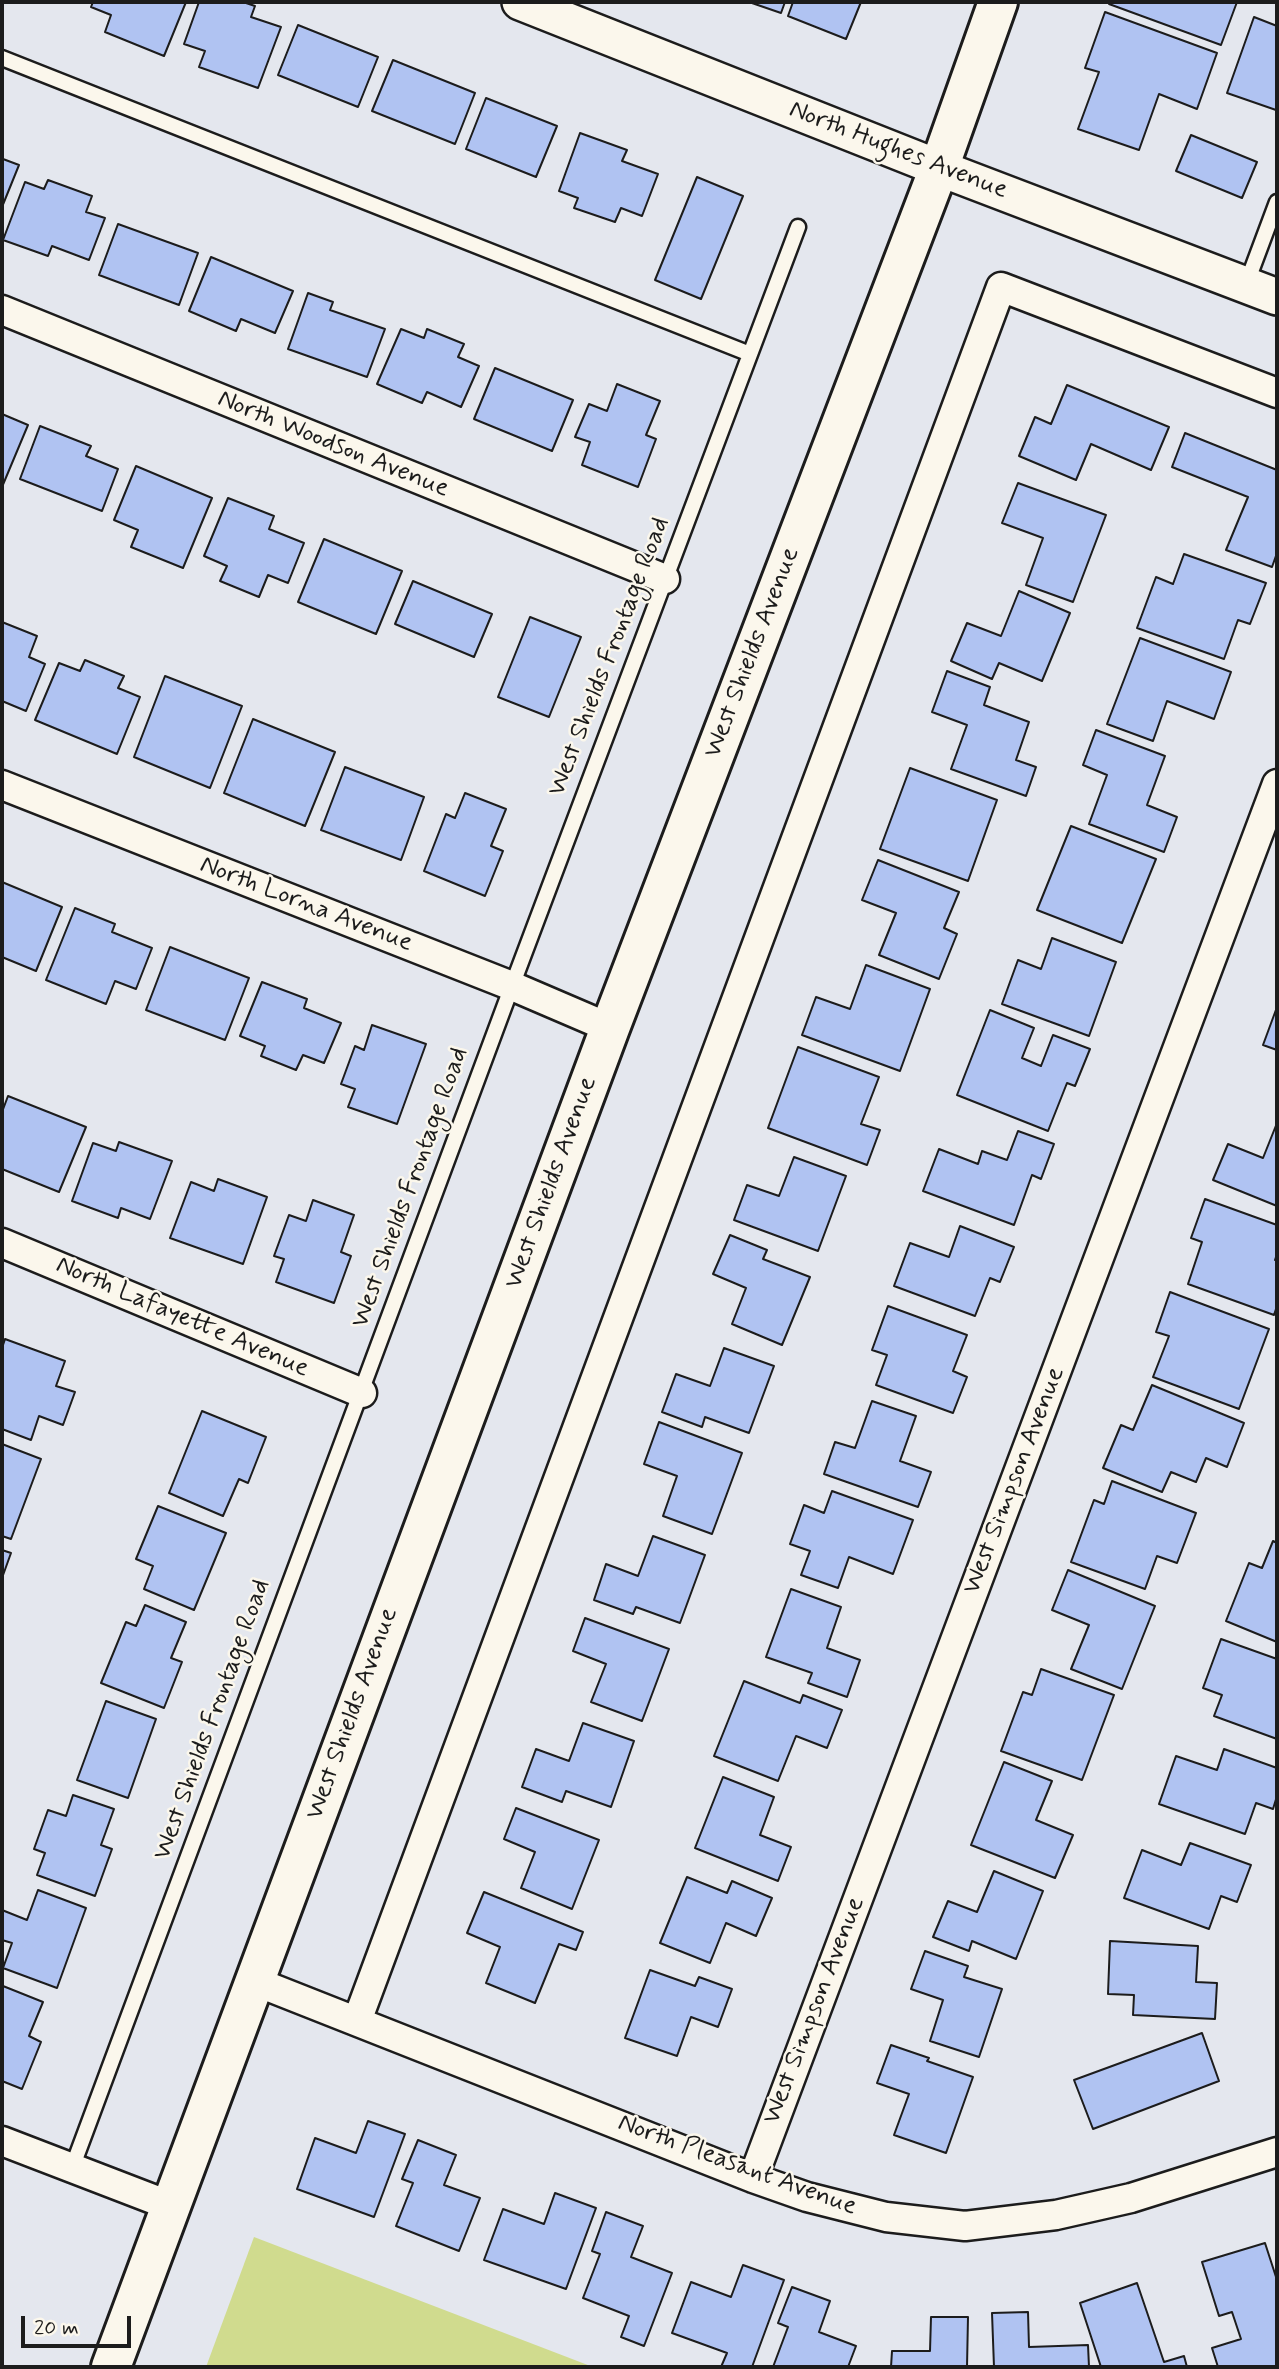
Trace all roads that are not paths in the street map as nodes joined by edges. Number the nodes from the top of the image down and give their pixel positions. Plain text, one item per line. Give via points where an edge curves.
1 (520, 2) edge
2 (998, 2) edge
3 (2, 58) edge
4 (939, 168) junction
5 (1277, 202) edge
6 (798, 227) dead end
7 (1261, 291) edge
8 (2, 310) edge
9 (750, 354) junction
10 (1277, 393) edge
11 (665, 579) junction
12 (1277, 784) edge
13 (2, 785) edge
14 (512, 986) junction
15 (610, 1028) junction
16 (2, 1243) edge
17 (362, 1393) junction
18 (254, 1981) junction
19 (356, 2021) junction
20 (2, 2141) edge
21 (1277, 2152) edge
22 (72, 2168) junction
23 (753, 2178) junction
24 (171, 2206) junction
25 (111, 2367) edge

1 - 4 street, North Hughes Avenue
2 - 4 main road, West Shields Avenue
3 - 9 lane
4 - 7 street, North Hughes Avenue
4 - 15 main road, West Shields Avenue
5 - 7 lane
6 - 9 lane, West Shields Frontage Road
8 - 11 street, North Woodson Avenue
9 - 11 lane, West Shields Frontage Road
10 - 19 street via 1001,287
11 - 14 lane, West Shields Frontage Road
12 - 23 street, West Simpson Avenue
13 - 14 street, North Lorna Avenue
14 - 15 street, North Lorna Avenue
14 - 17 lane, West Shields Frontage Road
15 - 18 main road, West Shields Avenue
16 - 17 street, North Lafayette Avenue
17 - 22 lane, West Shields Frontage Road
18 - 19 street, North Pleasant Avenue
18 - 24 main road, West Shields Avenue
19 - 23 street, North Pleasant Avenue
20 - 22 street
21 - 23 street, North Pleasant Avenue via 1131,2198 1056,2215 965,2226 886,2217
22 - 24 street
24 - 25 main road, West Shields Avenue

